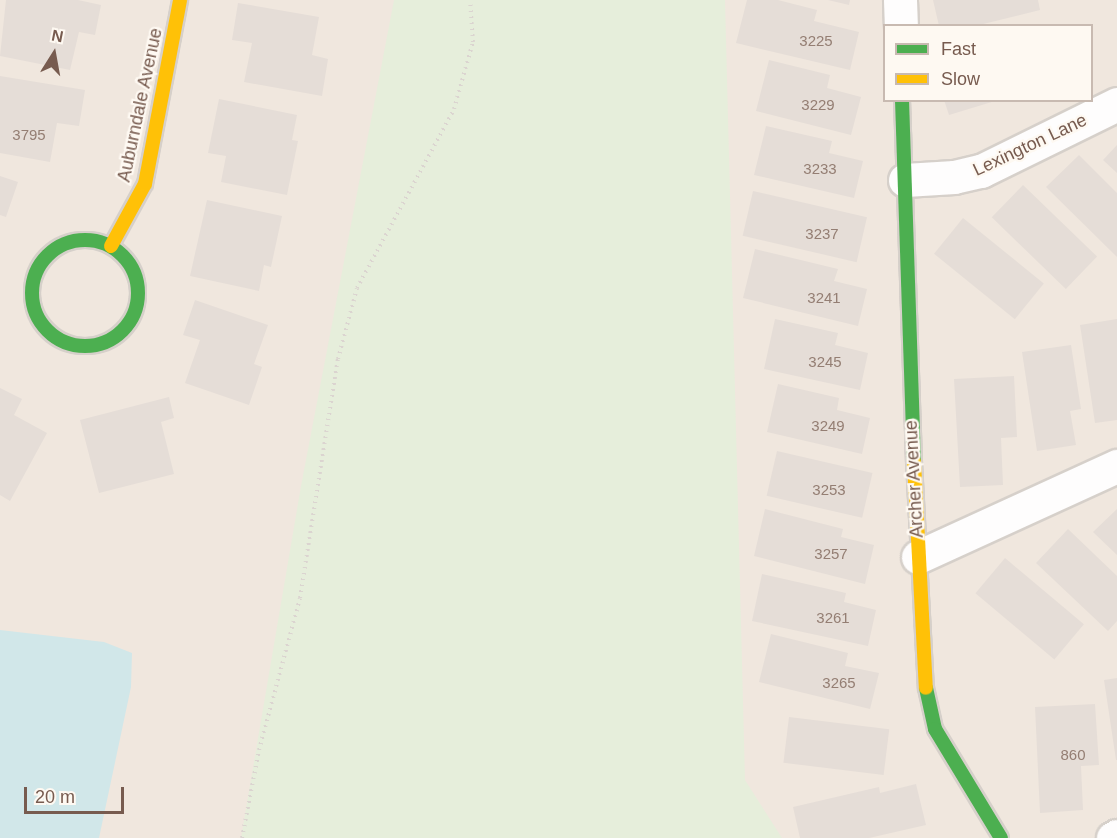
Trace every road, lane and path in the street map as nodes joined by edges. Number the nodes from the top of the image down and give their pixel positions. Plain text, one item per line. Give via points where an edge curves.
1 (180, 0) edge
2 (470, 0) edge
3 (900, 0) edge
4 (901, 24) edge
5 (902, 102) edge
6 (1117, 104) edge
7 (904, 180) junction
8 (111, 246) junction
9 (1117, 466) edge
10 (918, 557) junction
11 (1117, 836) edge
12 (242, 838) edge
13 (1001, 838) edge
14 (1113, 838) edge

1 - 8 street, Auburndale Avenue via 145,184
2 - 12 path via 473,42 454,110 357,288 338,359 300,598 259,750
3 - 4 street
5 - 7 street, Archer Avenue
6 - 7 street, Lexington Lane via 981,171
7 - 10 street, Archer Avenue
8 - 8 street via 133,270 137,303 132,319 122,332 92,346 59,339 45,328 31,294 43,260 74,241 93,240
9 - 10 street
10 - 13 street, Archer Avenue via 925,684 935,729
11 - 14 street

